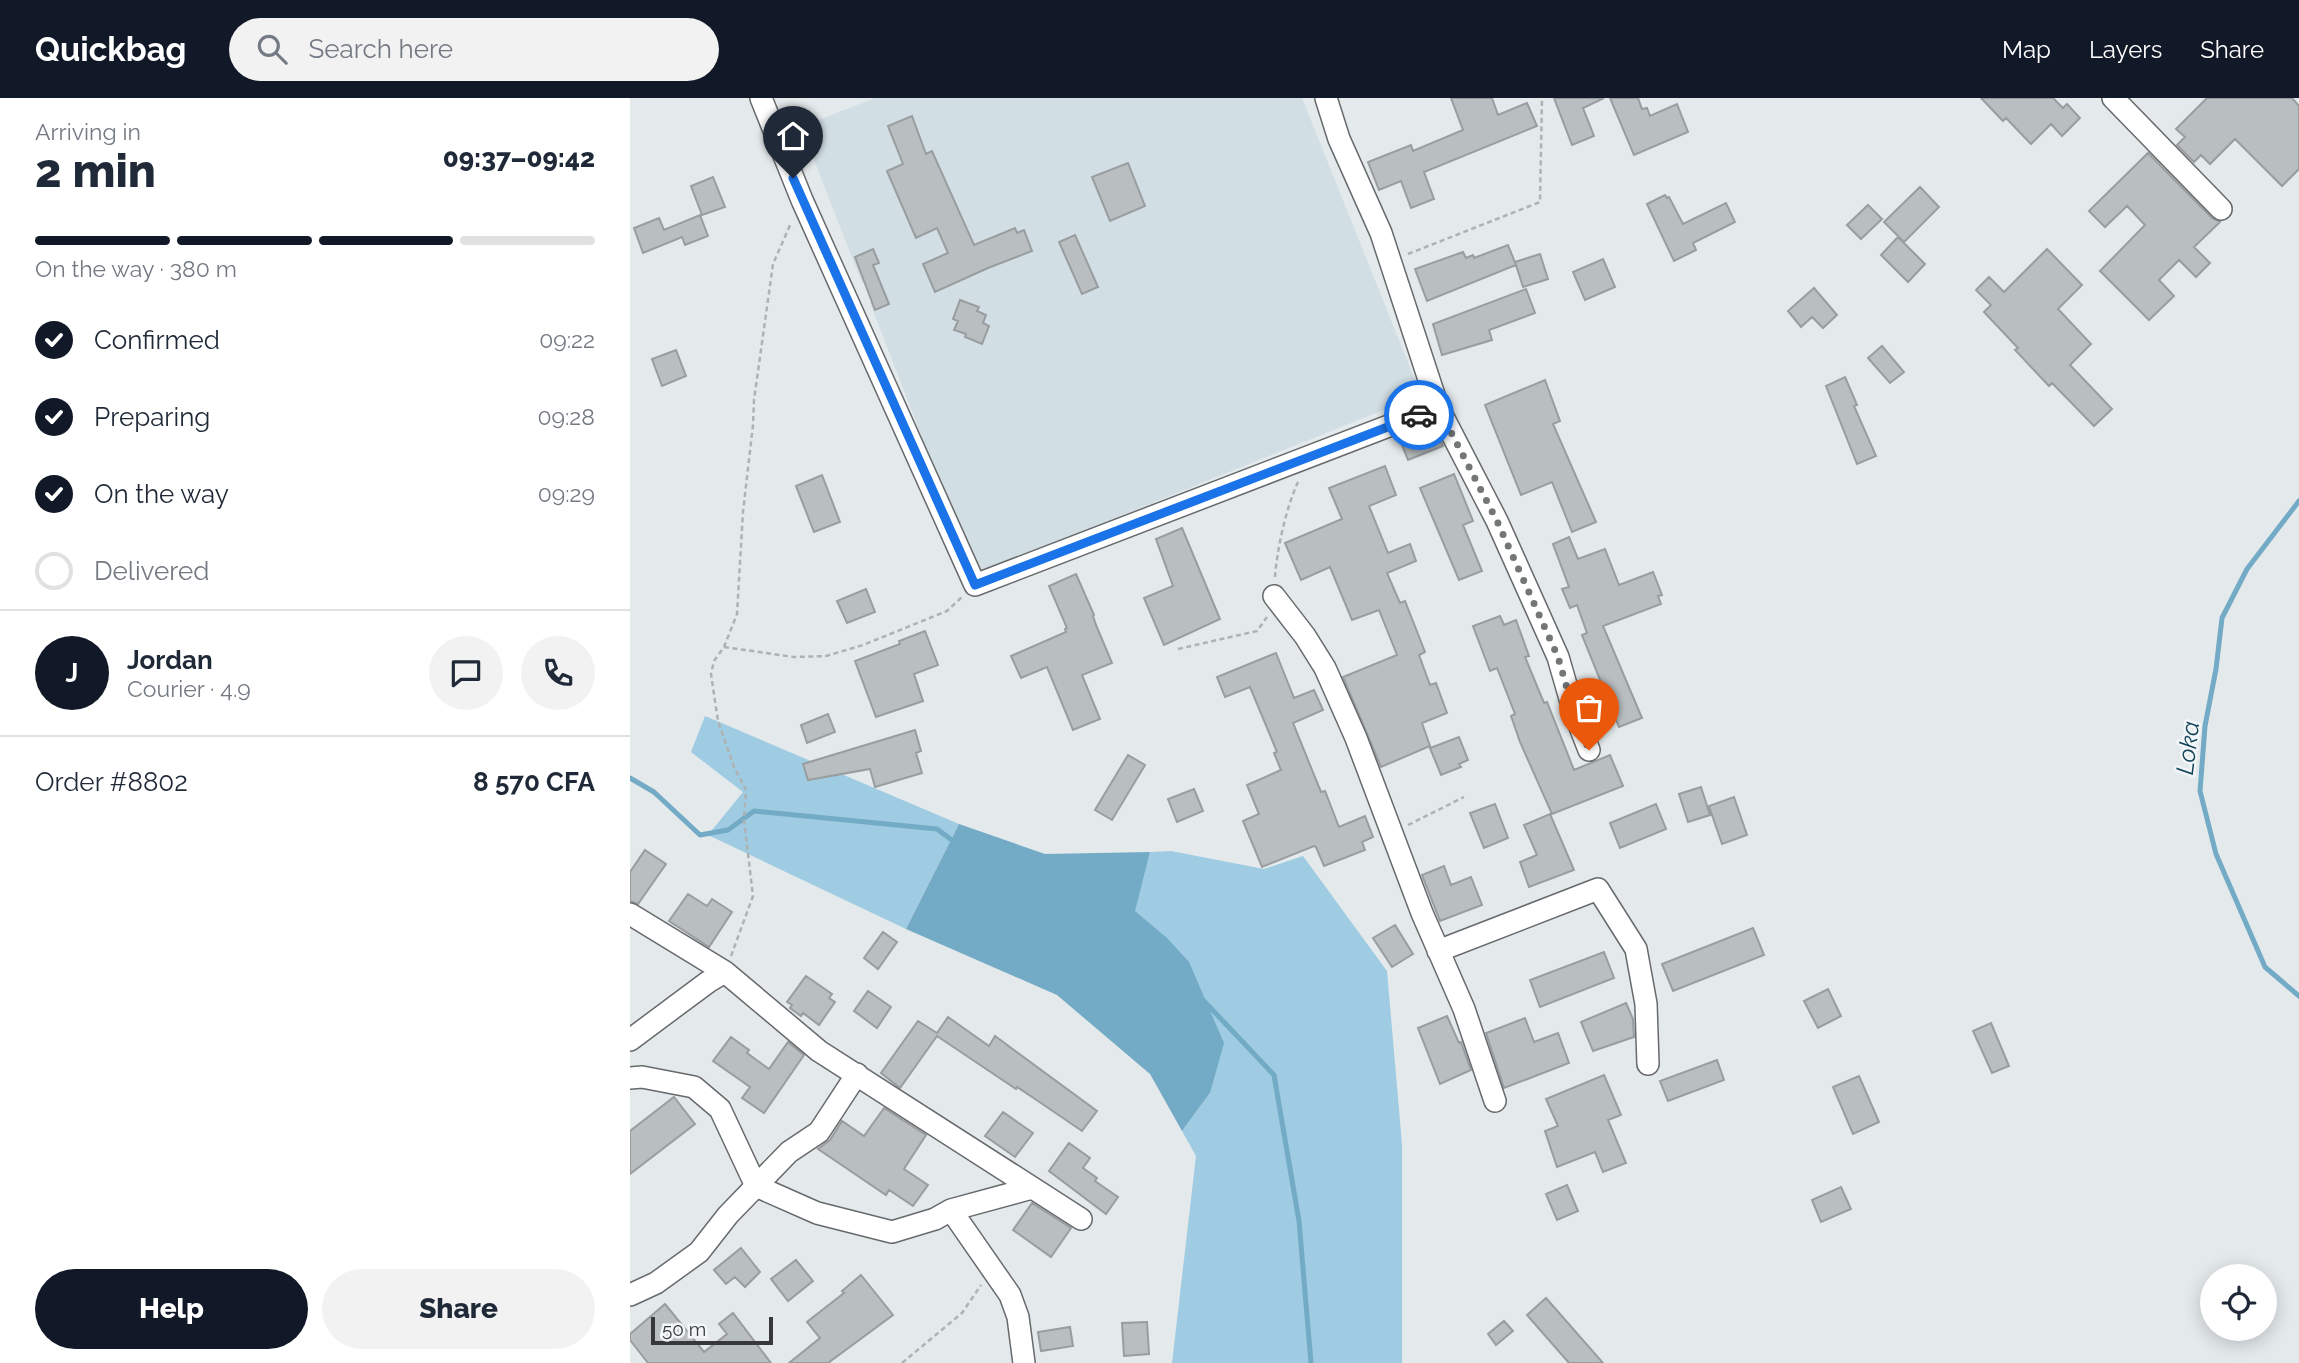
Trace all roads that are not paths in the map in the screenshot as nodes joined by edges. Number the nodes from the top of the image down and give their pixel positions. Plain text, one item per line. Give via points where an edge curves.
1 (761, 98) edge
2 (1326, 98) edge
3 (2113, 98) edge
4 (2221, 209) dead end
5 (1438, 407) junction
6 (1274, 596) road end
7 (1589, 750) dead end
8 (630, 914) edge
9 (1438, 951) junction
10 (725, 972) junction
11 (630, 1040) edge
12 (1648, 1064) dead end
13 (857, 1074) junction
14 (630, 1078) edge
15 (1495, 1101) dead end
16 (755, 1186) junction
17 (1032, 1188) junction
18 (951, 1210) junction
19 (1081, 1219) dead end
20 (630, 1295) edge
21 (1024, 1363) edge

1 - 5 street via 975,585
2 - 5 street via 1381,233
3 - 4 street
5 - 7 street via 1497,521 1558,657
6 - 9 street via 1325,668
8 - 10 street
9 - 12 street via 1598,889 1636,949 1647,1004
9 - 15 street via 1464,1009
10 - 11 street
10 - 13 street via 819,1051
13 - 16 street via 820,1132 789,1152
13 - 17 street
14 - 16 street via 694,1087 720,1109
16 - 18 street via 817,1213 892,1232
16 - 20 street via 699,1252 656,1283
17 - 18 street
17 - 19 street
18 - 21 street via 1010,1295

